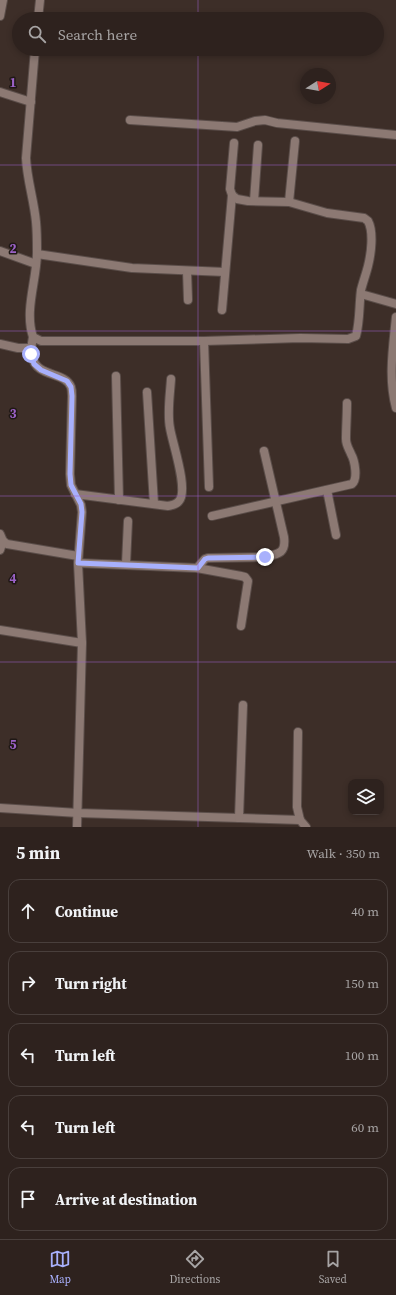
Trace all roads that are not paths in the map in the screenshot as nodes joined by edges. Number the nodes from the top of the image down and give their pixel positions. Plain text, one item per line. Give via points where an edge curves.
1 (3, 0) edge
2 (40, 0) edge
3 (39, 12) edge
4 (0, 16) edge
5 (34, 56) edge
6 (0, 92) edge
7 (31, 102) junction
8 (130, 120) dead end
9 (396, 135) edge
10 (295, 142) dead end
11 (234, 144) dead end
12 (258, 145) dead end
13 (232, 195) junction
14 (254, 201) junction
15 (289, 202) junction
16 (0, 251) edge
17 (37, 254) junction
18 (36, 264) junction
19 (187, 271) junction
20 (225, 272) junction
21 (361, 294) junction
22 (188, 300) dead end
23 (396, 304) edge
24 (222, 310) dead end
25 (396, 317) edge
26 (33, 337) junction
27 (204, 341) junction
28 (0, 344) edge
29 (32, 348) junction
30 (116, 376) dead end
31 (171, 379) dead end
32 (147, 392) dead end
33 (347, 403) dead end
34 (396, 408) edge
35 (264, 452) dead end
36 (209, 487) dead end
37 (327, 490) junction
38 (75, 494) junction
39 (119, 500) junction
40 (276, 502) junction
41 (154, 504) junction
42 (212, 516) dead end
43 (128, 521) dead end
44 (336, 534) dead end
45 (1, 537) edge
46 (0, 550) edge
47 (78, 559) junction
48 (126, 564) junction
49 (198, 568) junction
50 (242, 626) dead end
51 (0, 630) edge
52 (82, 643) junction
53 (243, 705) dead end
54 (298, 732) dead end
55 (0, 808) edge
56 (78, 812) junction
57 (239, 818) junction
58 (300, 820) junction
59 (77, 827) edge
60 (306, 827) edge

1 - 4 street
2 - 3 street
5 - 7 street
6 - 7 street
7 - 17 street via 26,158 36,222
8 - 9 street via 237,127 265,120
10 - 15 street
11 - 13 street via 230,189
12 - 14 street
13 - 14 street
13 - 20 street
14 - 15 street
15 - 21 street via 368,221 371,232 370,256
16 - 18 street
17 - 18 street
17 - 19 street via 132,268
18 - 26 street via 30,314
19 - 20 street
19 - 22 street
20 - 24 street
21 - 23 street
21 - 27 street via 358,328 356,336 352,338
25 - 34 street via 391,374
26 - 27 street via 41,341
26 - 29 street
27 - 36 street
28 - 29 street
29 - 38 street via 34,364 41,370 67,381 71,387 70,474
30 - 39 street
31 - 41 street via 169,421 182,497 174,505
32 - 41 street
33 - 37 street via 346,442 353,458 355,478 352,484
35 - 40 street
37 - 40 street
37 - 44 street
38 - 39 street
38 - 47 street via 82,512
39 - 41 street
40 - 42 street
40 - 49 street via 285,543 280,553 265,557 208,558
43 - 48 street
45 - 46 street
45 - 47 street via 7,544
47 - 48 street
47 - 52 street
48 - 49 street
49 - 50 street via 245,577 248,587
51 - 52 street
52 - 56 street
53 - 57 street
54 - 58 street via 297,806
55 - 56 street
56 - 57 street
56 - 59 street
57 - 58 street
58 - 60 street

